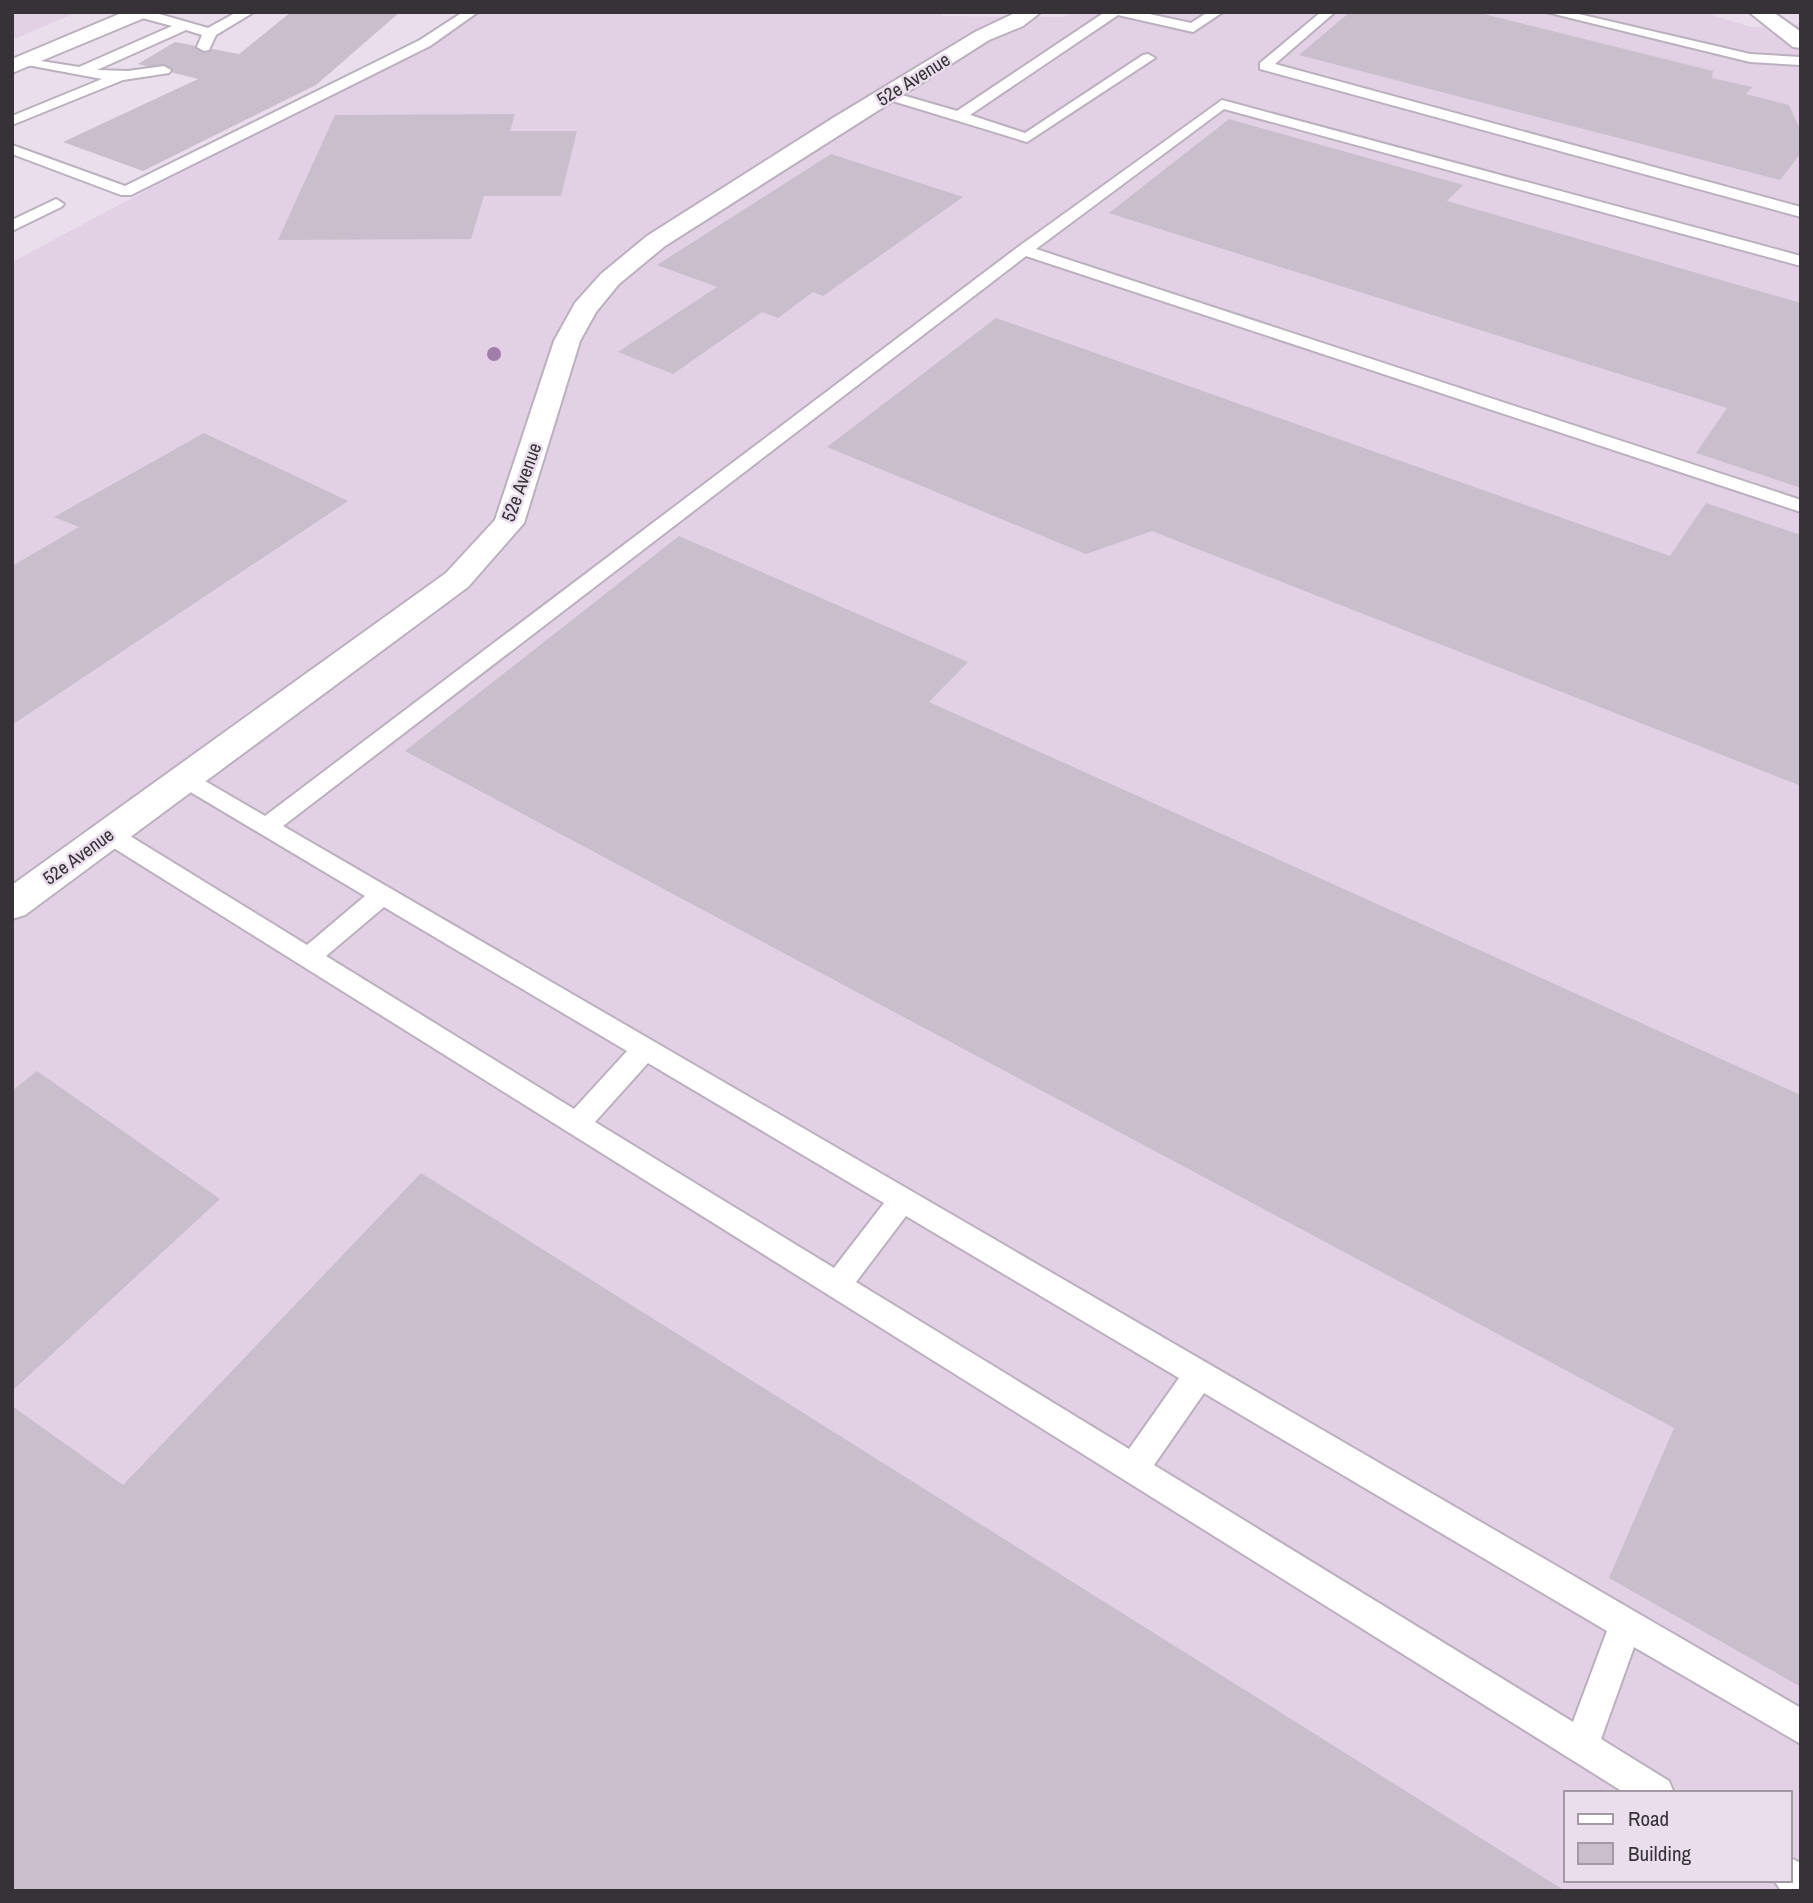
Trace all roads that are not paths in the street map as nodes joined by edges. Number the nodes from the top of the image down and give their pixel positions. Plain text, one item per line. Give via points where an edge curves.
1 (248, 12) edge
2 (472, 12) edge
3 (1031, 12) edge
4 (1114, 12) edge
5 (1121, 12) edge
6 (1217, 12) edge
7 (1329, 12) edge
8 (1552, 12) edge
9 (1759, 12) edge
10 (141, 13) edge
11 (187, 25) junction
12 (981, 25) edge
13 (1193, 29) junction
14 (210, 33) junction
15 (1177, 39) dead end
16 (1801, 41) edge
17 (204, 47) dead end
18 (1148, 58) dead end
19 (1801, 61) edge
20 (20, 64) edge
21 (82, 71) junction
22 (164, 71) dead end
23 (120, 76) junction
24 (888, 95) junction
25 (959, 116) junction
26 (12, 121) edge
27 (12, 149) edge
28 (56, 204) dead end
29 (1801, 212) edge
30 (12, 226) edge
31 (1024, 250) junction
32 (1801, 261) edge
33 (1801, 506) edge
34 (185, 779) junction
35 (266, 827) junction
36 (109, 834) junction
37 (383, 895) junction
38 (12, 905) edge
39 (309, 957) junction
40 (645, 1049) junction
41 (577, 1124) junction
42 (902, 1200) junction
43 (838, 1284) junction
44 (1199, 1375) junction
45 (1133, 1469) junction
46 (1626, 1625) junction
47 (1801, 1727) edge
48 (1581, 1746) junction
49 (1654, 1791) edge

1 - 14 lane
2 - 27 lane via 425,43 126,192
3 - 12 street, 52e Avenue via 1016,22
4 - 25 lane
5 - 13 lane
6 - 13 lane
7 - 29 lane via 1265,66
8 - 19 lane via 1750,58
9 - 16 street
10 - 11 lane
10 - 20 street
11 - 14 lane
11 - 21 lane
12 - 24 street, 52e Avenue
13 - 15 lane
14 - 17 lane
18 - 25 lane via 1027,138
20 - 21 lane
21 - 23 lane
22 - 23 lane
23 - 26 lane
24 - 25 lane
24 - 34 street, 52e Avenue via 656,241 610,279 584,309 567,341 509,523 457,580
28 - 30 lane
31 - 32 lane via 1222,104
31 - 33 lane
31 - 35 lane
34 - 35 lane
34 - 36 street, 52e Avenue
35 - 37 lane
36 - 38 street, 52e Avenue
36 - 39 lane
37 - 39 lane
37 - 40 lane
39 - 41 lane
40 - 41 lane
40 - 42 lane
41 - 43 lane
42 - 43 lane
42 - 44 lane
43 - 45 lane
44 - 45 lane
44 - 46 lane
45 - 48 lane
46 - 47 lane
46 - 48 lane
48 - 49 lane

